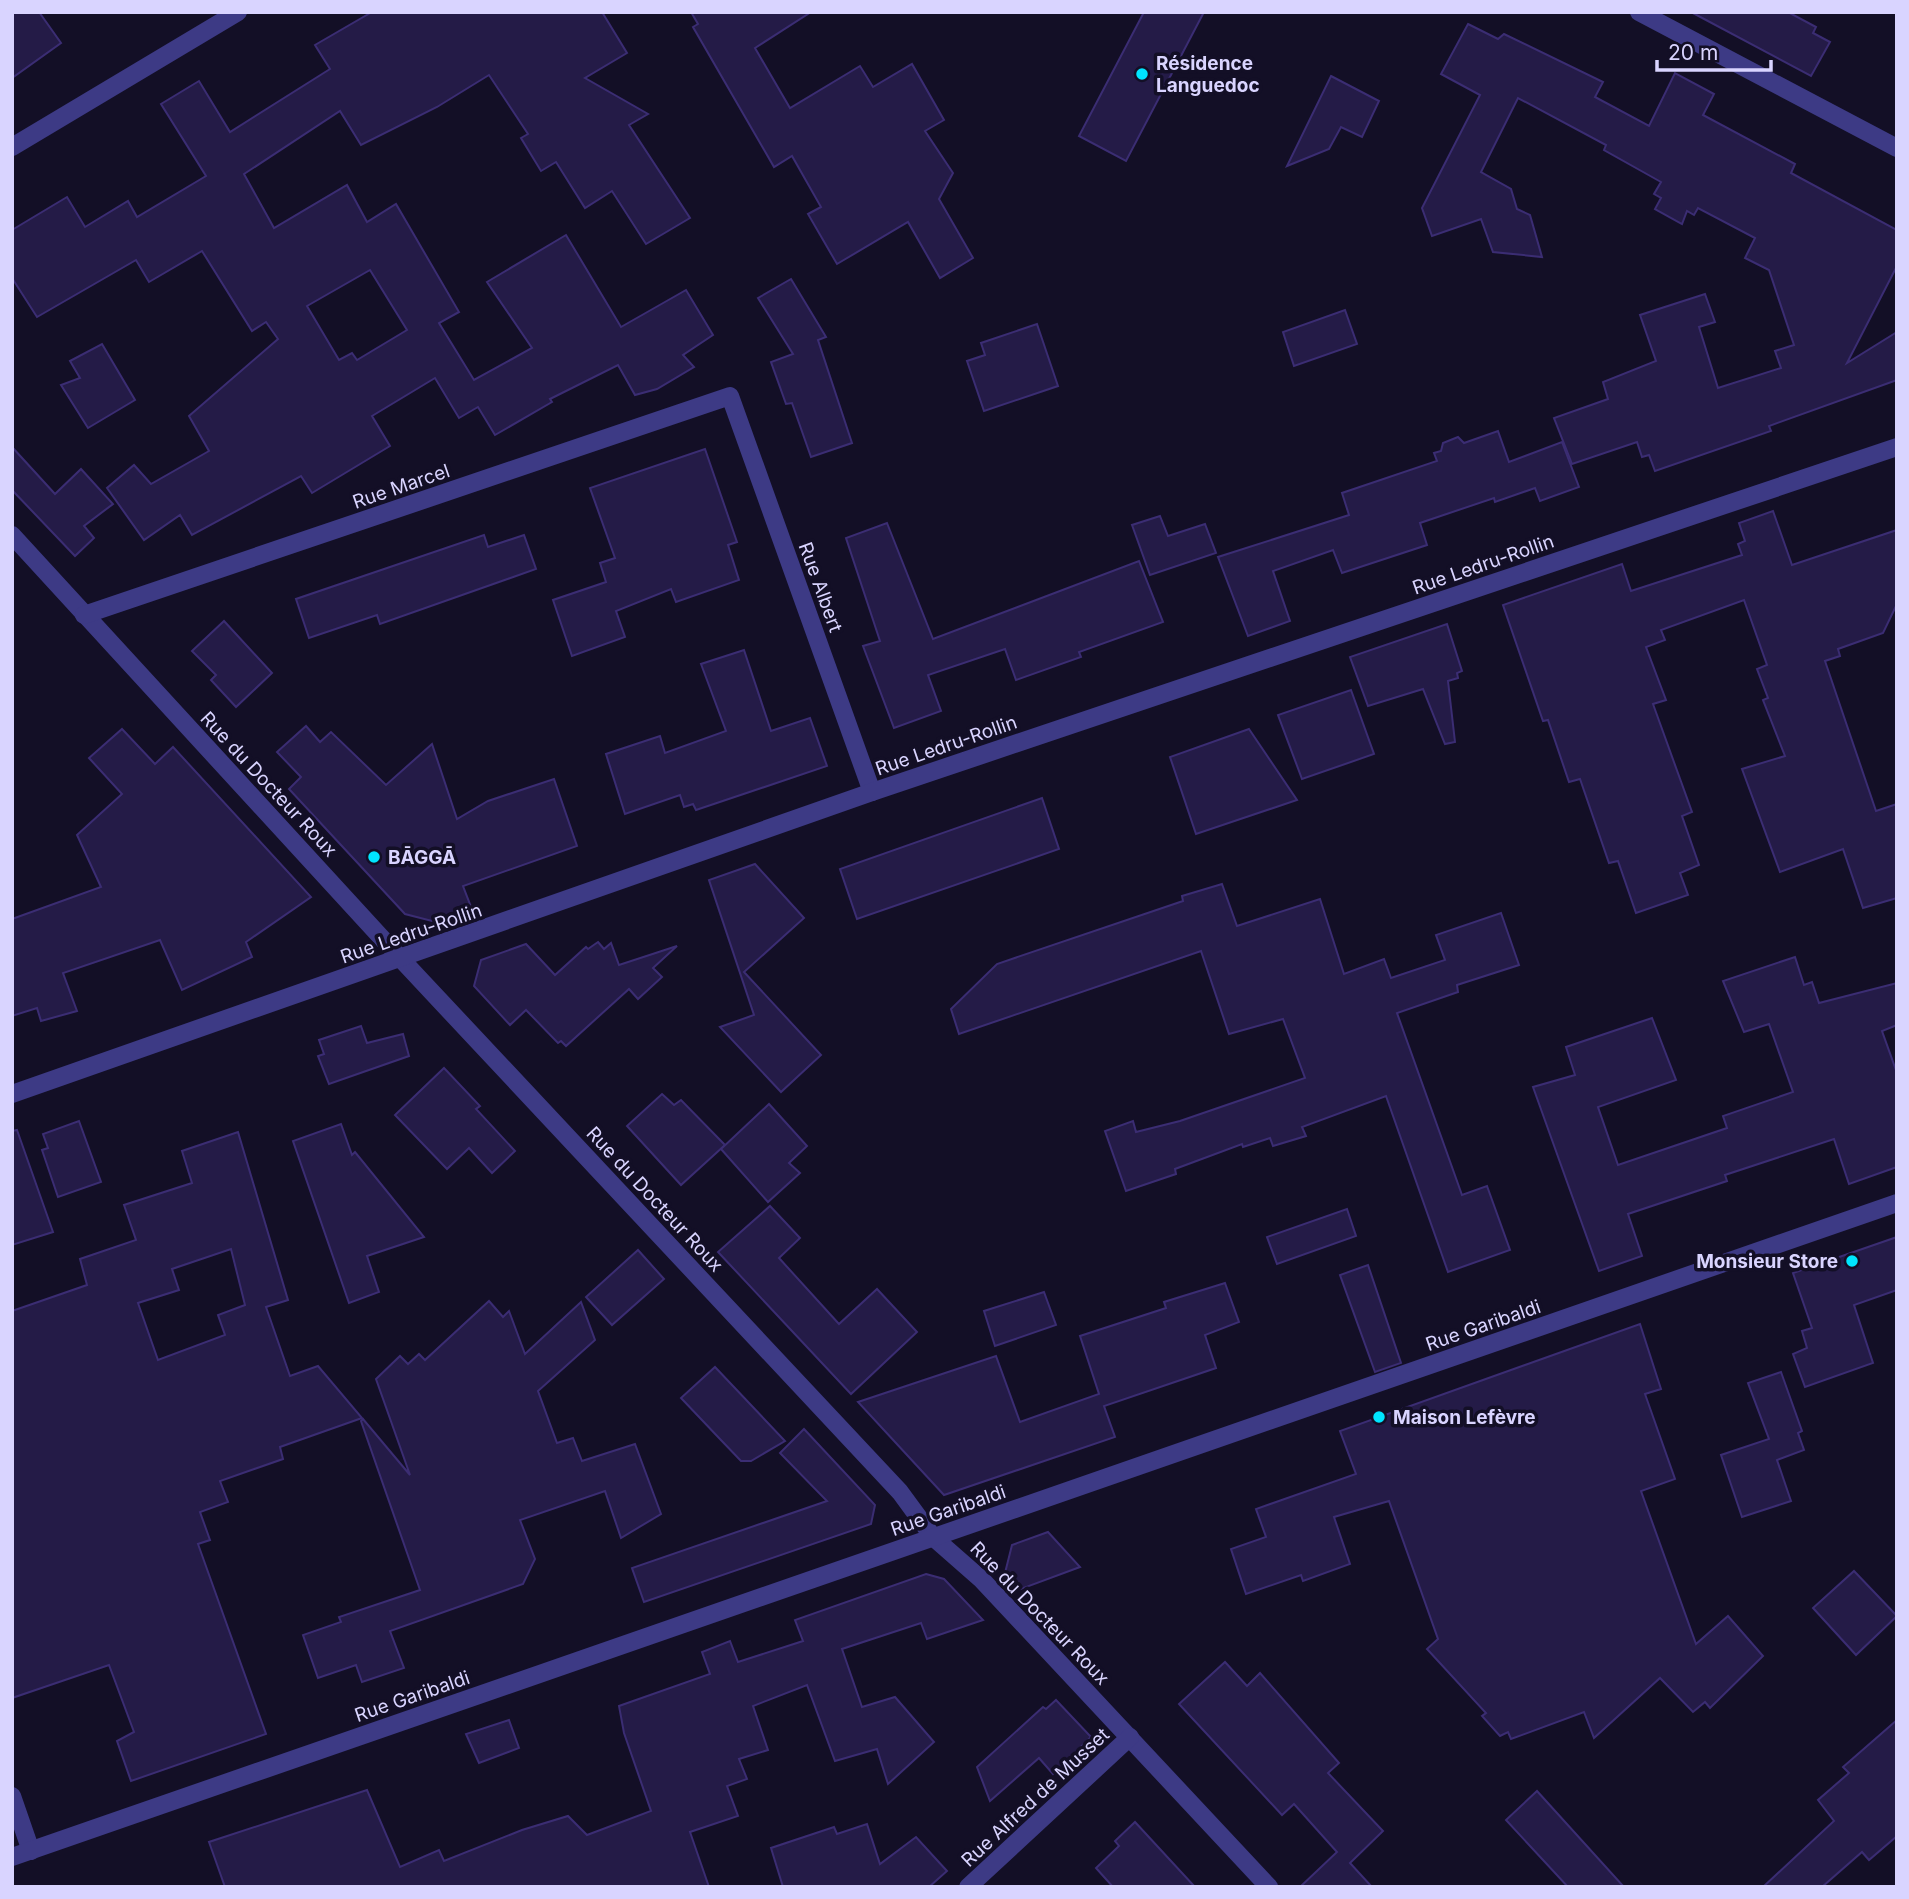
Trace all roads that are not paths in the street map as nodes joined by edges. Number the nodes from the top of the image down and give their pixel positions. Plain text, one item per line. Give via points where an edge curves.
1 (238, 12) edge
2 (1639, 12) edge
3 (12, 148) edge
4 (1897, 148) edge
5 (730, 396) joint
6 (1897, 447) edge
7 (12, 535) edge
8 (84, 615) junction
9 (872, 792) junction
10 (401, 959) junction
11 (12, 1094) edge
12 (1897, 1203) edge
13 (933, 1537) junction
14 (1130, 1737) junction
15 (12, 1796) edge
16 (31, 1851) junction
17 (12, 1857) edge
18 (968, 1887) edge
19 (1269, 1887) edge

1 - 3 street
2 - 4 street
5 - 8 street, Rue Marcel
5 - 9 street, Rue Albert
6 - 9 street, Rue Ledru-Rollin
7 - 8 street, Rue du Docteur Roux
8 - 10 street, Rue du Docteur Roux
9 - 10 street, Rue Ledru-Rollin
10 - 11 street, Rue Ledru-Rollin
10 - 13 street, Rue du Docteur Roux via 891,1481
12 - 13 street, Rue Garibaldi
13 - 14 street, Rue du Docteur Roux via 982,1580
13 - 16 street, Rue Garibaldi
14 - 18 street, Rue Alfred de Musset
14 - 19 street, Rue du Docteur Roux
15 - 16 street
16 - 17 street, Rue Garibaldi

